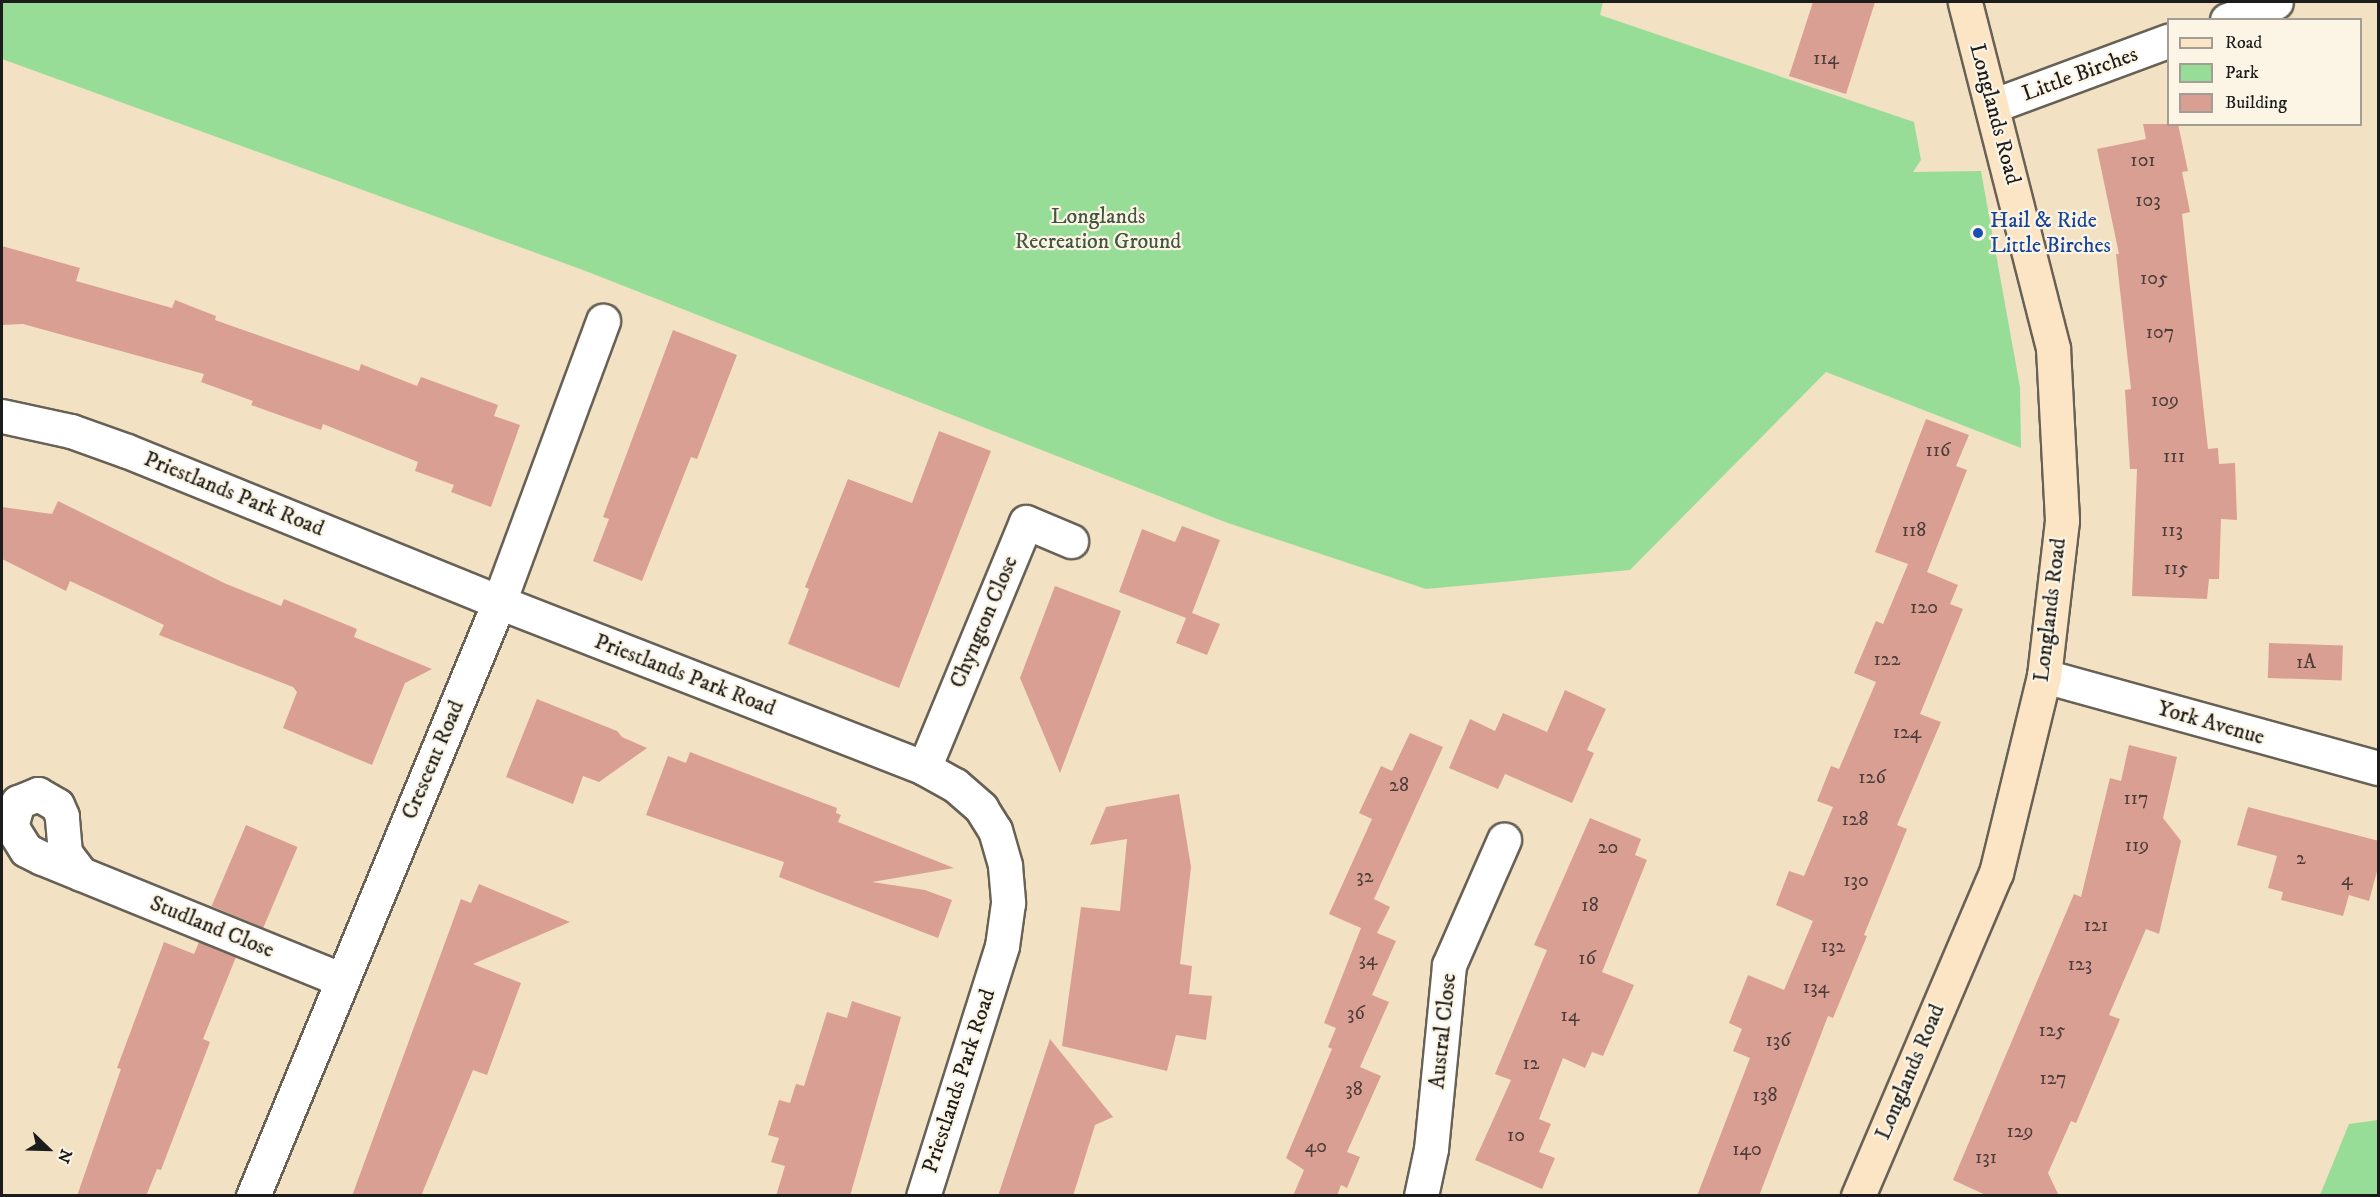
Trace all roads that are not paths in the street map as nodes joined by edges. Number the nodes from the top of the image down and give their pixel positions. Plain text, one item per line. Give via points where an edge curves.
1 (1965, 2) edge
2 (2276, 2) edge
3 (2232, 18) edge
4 (2167, 42) edge
5 (1992, 106) junction
6 (603, 321) dead end
7 (2, 416) edge
8 (1071, 541) dead end
9 (499, 602) junction
10 (2043, 676) junction
11 (924, 768) junction
12 (2379, 768) edge
13 (1503, 840) dead end
14 (81, 874) dead end
15 (342, 980) junction
16 (253, 1196) edge
17 (923, 1196) edge
18 (1421, 1196) edge
19 (1858, 1196) edge

1 - 5 street, Longlands Road
2 - 3 street
4 - 5 street, Little Birches
5 - 10 street, Longlands Road via 2053,348 2062,520
6 - 9 street, Crescent Road
7 - 9 street, Priestlands Park Road via 71,431 127,451
8 - 11 street, Chyngton Close via 1026,522
9 - 11 street, Priestlands Park Road
9 - 15 street, Crescent Road
10 - 12 street, York Avenue
10 - 19 street, Longlands Road via 1996,873
11 - 17 street, Priestlands Park Road via 955,785 981,808 995,830 1005,866 1008,903 1002,946
13 - 18 street, Austral Close via 1449,965 1431,1149
14 - 15 street, Studland Close
15 - 16 street, Crescent Road

